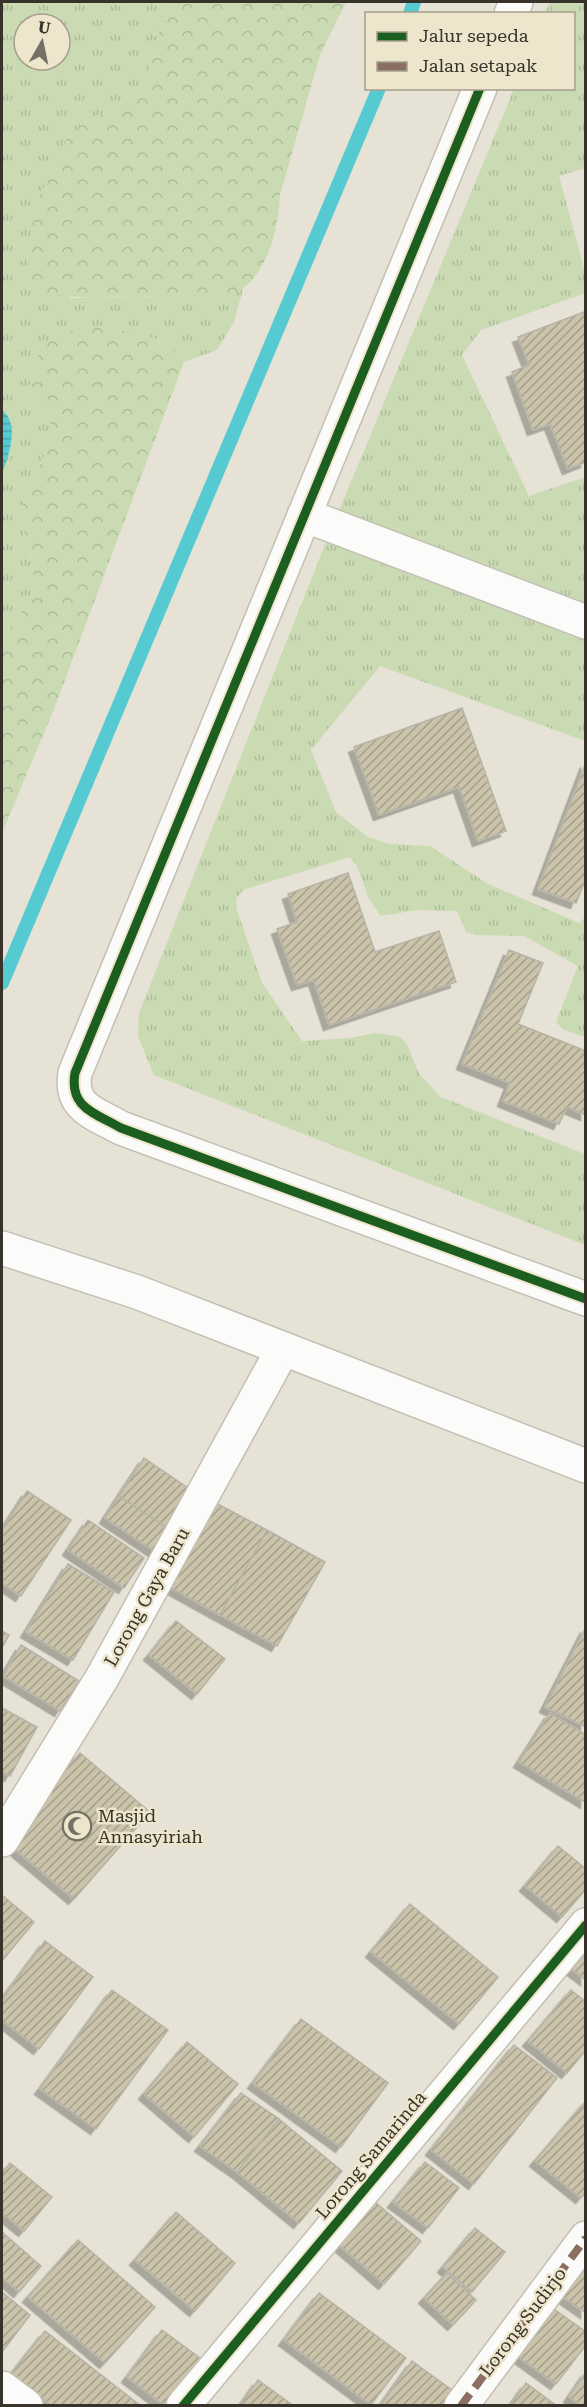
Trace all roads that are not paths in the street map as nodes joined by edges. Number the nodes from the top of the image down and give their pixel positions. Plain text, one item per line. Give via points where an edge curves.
1 (479, 90) edge
2 (304, 515) junction
3 (585, 622) edge
4 (2, 1248) edge
5 (585, 1299) edge
6 (283, 1349) junction
7 (585, 1466) edge
8 (2, 1840) edge
9 (585, 1925) edge
10 (585, 2238) edge
11 (2, 2388) edge
12 (26, 2406) edge
13 (183, 2406) edge
14 (461, 2406) edge

1 - 2 street
2 - 3 street
2 - 5 street via 75,1073 76,1099 121,1128
4 - 6 street via 137,1292
6 - 7 street
6 - 8 street, Lorong Gaya Baru via 102,1678
9 - 13 street, Lorong Samarinda
10 - 14 street, Lorong Sudirjo
11 - 12 street

